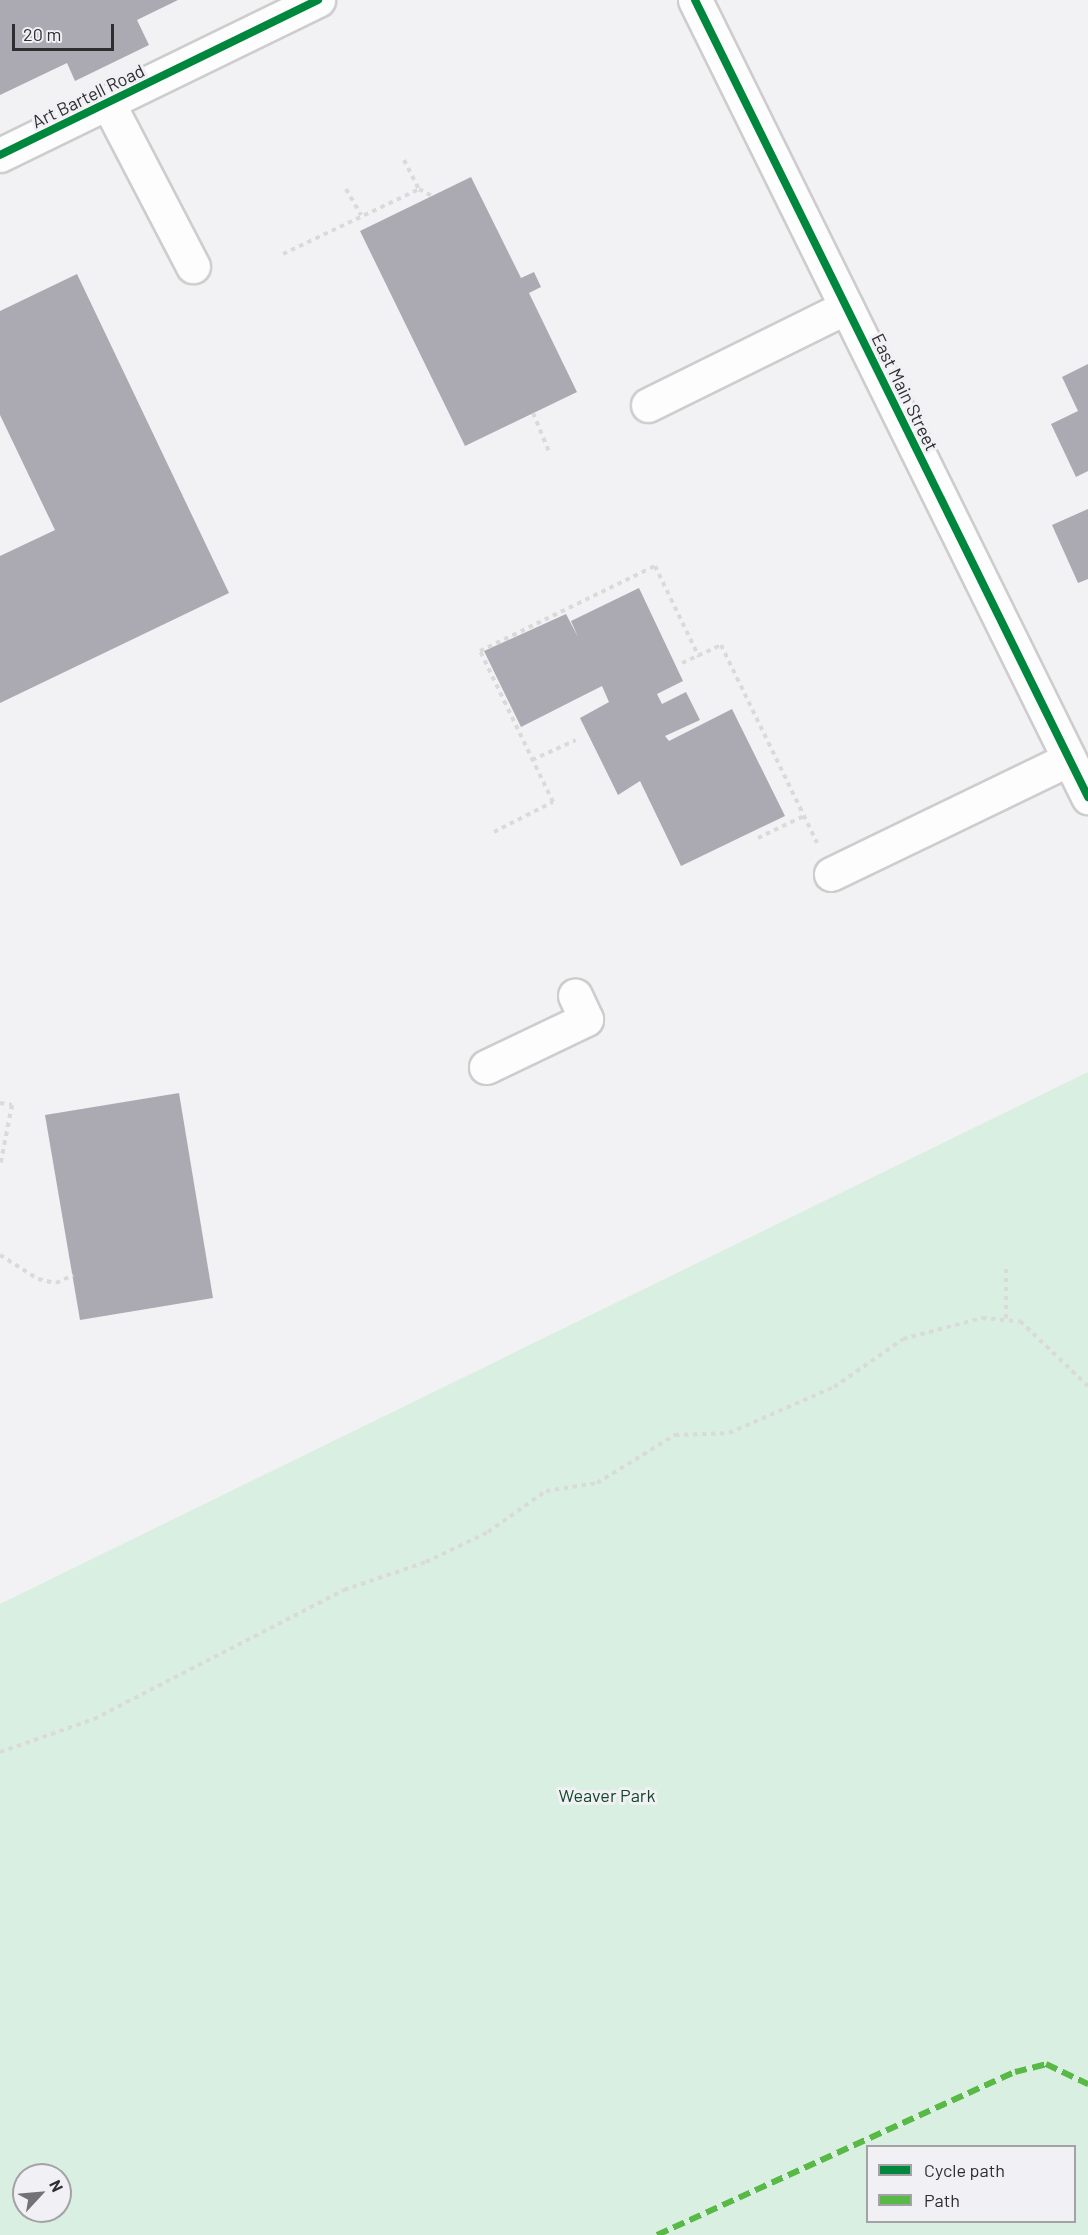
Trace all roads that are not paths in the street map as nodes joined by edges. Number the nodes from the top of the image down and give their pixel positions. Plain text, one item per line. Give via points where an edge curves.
1 (318, 0) edge
2 (695, 0) edge
3 (108, 103) junction
4 (0, 155) edge
5 (193, 266) dead end
6 (846, 307) junction
7 (648, 405) dead end
8 (1069, 759) junction
9 (1088, 797) edge
10 (831, 874) road end
11 (575, 995) dead end
12 (486, 1067) dead end

1 - 3 main road, Art Bartell Road
2 - 6 main road, East Main Street
3 - 4 main road, Art Bartell Road
3 - 5 main road
6 - 7 main road
6 - 8 main road, East Main Street
8 - 9 main road, East Main Street
8 - 10 main road
11 - 12 main road via 585,1018

